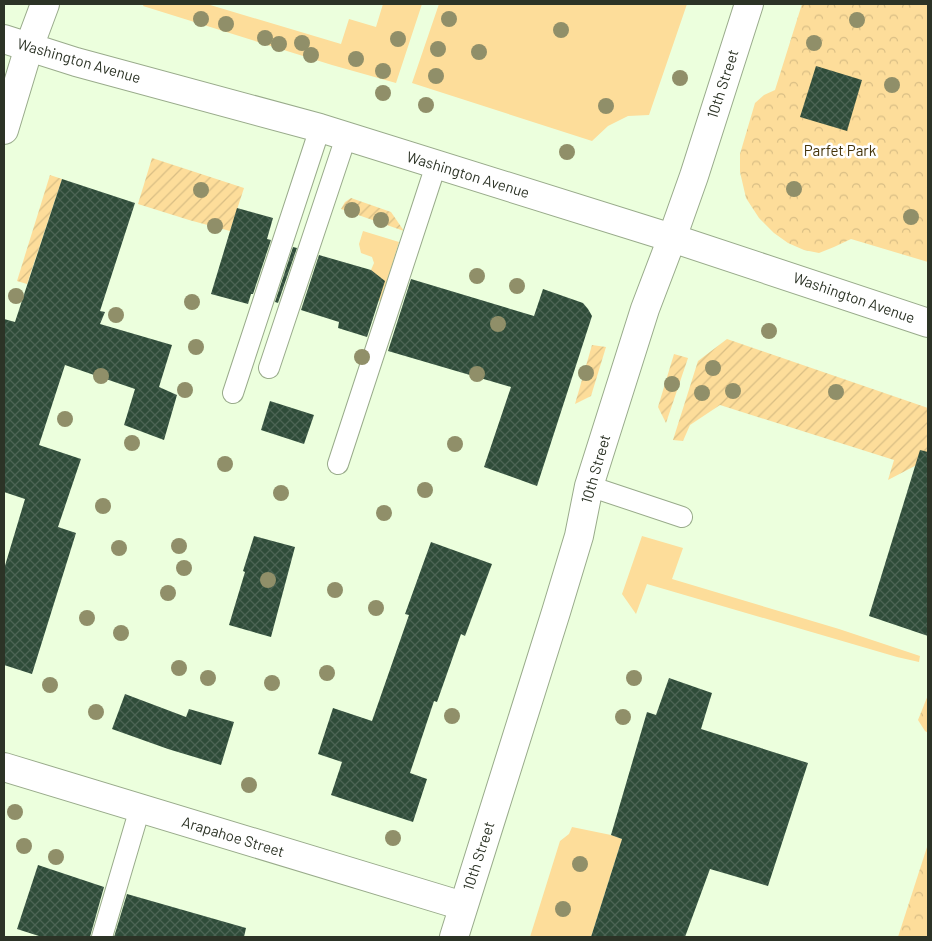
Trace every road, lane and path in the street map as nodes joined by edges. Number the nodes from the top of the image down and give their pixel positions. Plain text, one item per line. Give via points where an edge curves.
1 (45, 4) edge
2 (748, 4) edge
3 (4, 39) edge
4 (29, 47) junction
5 (320, 128) junction
6 (4, 130) edge
7 (346, 137) junction
8 (436, 165) junction
9 (672, 238) junction
10 (928, 324) edge
11 (269, 368) dead end
12 (233, 393) dead end
13 (338, 464) dead end
14 (589, 486) junction
15 (682, 517) dead end
16 (4, 767) edge
17 (140, 808) junction
18 (463, 906) junction
19 (102, 937) edge
20 (454, 937) edge

1 - 4 street
2 - 9 street, 10th Street
3 - 4 street, Washington Avenue
4 - 5 street, Washington Avenue
4 - 6 street
5 - 7 street, Washington Avenue
5 - 12 lane
7 - 8 street, Washington Avenue
7 - 11 lane
8 - 9 street, Washington Avenue
8 - 13 lane
9 - 10 street, Washington Avenue
9 - 14 street, 10th Street via 645,309
14 - 15 lane
14 - 18 street, 10th Street via 579,536
16 - 17 street, Arapahoe Street
17 - 18 street, Arapahoe Street
17 - 19 lane
18 - 20 street, 10th Street

